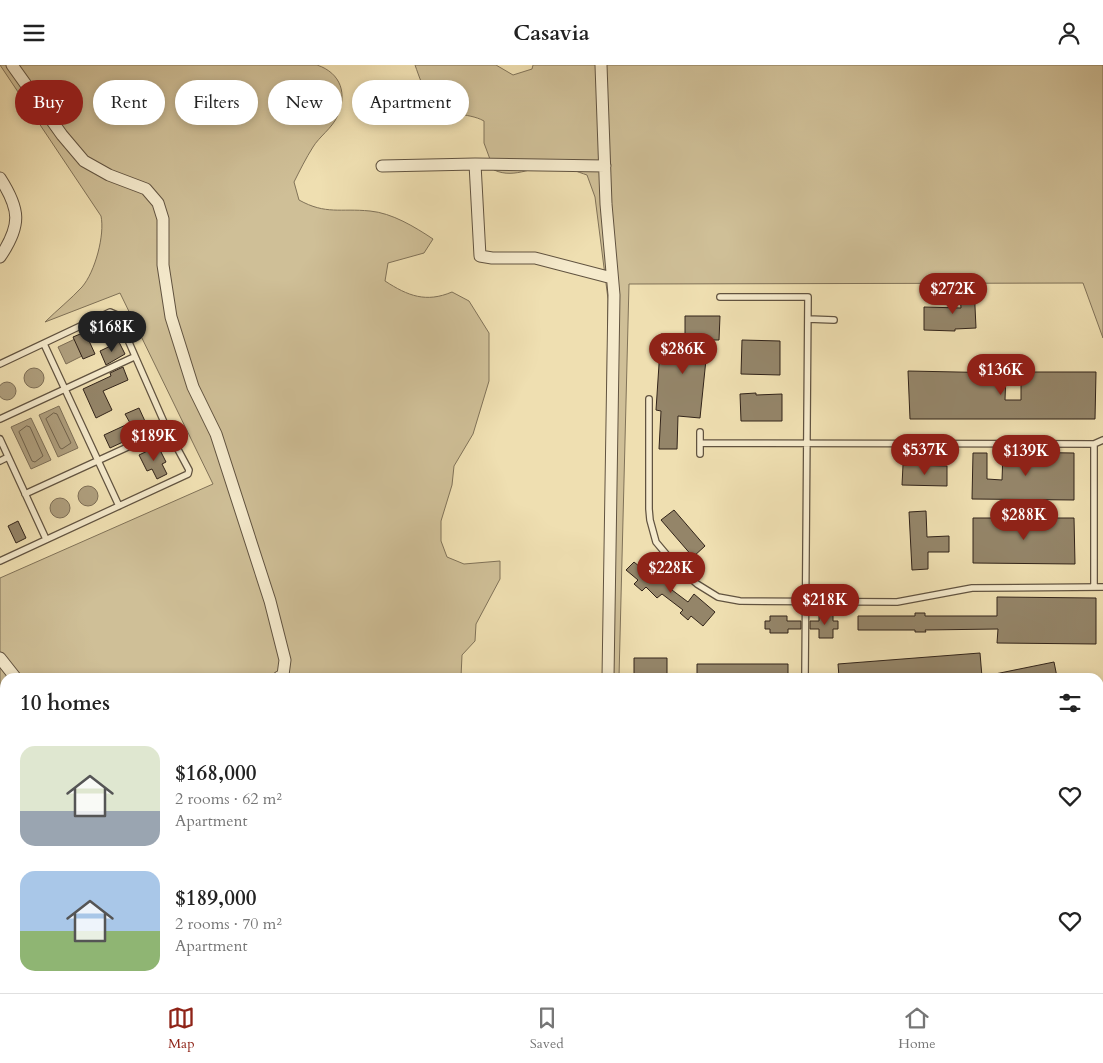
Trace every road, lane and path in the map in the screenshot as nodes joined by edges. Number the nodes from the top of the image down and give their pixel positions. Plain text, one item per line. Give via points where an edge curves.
1 (12, 65) edge
2 (601, 65) edge
3 (475, 164) junction
4 (382, 166) dead end
5 (604, 166) junction
6 (0, 179) edge
7 (0, 257) edge
8 (612, 278) junction
9 (720, 297) dead end
10 (808, 319) junction
11 (834, 319) dead end
12 (44, 344) junction
13 (134, 357) junction
14 (0, 364) edge
15 (65, 389) junction
16 (649, 399) dead end
17 (0, 419) edge
18 (167, 429) junction
19 (700, 432) dead end
20 (1103, 440) edge
21 (1, 443) edge
22 (700, 443) junction
23 (808, 443) junction
24 (1094, 444) junction
25 (700, 454) dead end
26 (8, 457) junction
27 (0, 461) edge
28 (98, 461) junction
29 (26, 494) junction
30 (119, 506) junction
31 (46, 539) junction
32 (0, 561) edge
33 (1094, 587) junction
34 (1103, 587) edge
35 (807, 602) junction
36 (0, 659) edge
37 (12, 673) edge
38 (284, 673) edge
39 (608, 673) edge
40 (805, 673) edge

1 - 38 street via 84,161 146,189 158,203 163,219 163,265 171,317 193,387 216,434 270,601 285,660
2 - 5 street
3 - 4 street
3 - 5 street
3 - 8 street via 480,256 535,258
5 - 8 street
6 - 7 street via 17,208 15,223
8 - 39 street
9 - 10 lane via 808,297
10 - 11 lane
10 - 23 lane
12 - 13 lane via 113,312
12 - 14 lane
12 - 15 lane
13 - 15 lane
13 - 18 lane
15 - 17 lane
15 - 28 lane
16 - 35 lane via 650,520 656,542 664,553 696,584 718,597 740,601
18 - 28 lane
18 - 30 lane via 188,466 188,474
19 - 22 lane
20 - 24 lane
21 - 26 lane
22 - 23 lane
22 - 25 lane
23 - 24 lane
23 - 35 lane
24 - 33 lane
26 - 27 lane
26 - 29 lane
28 - 29 lane
28 - 30 lane
29 - 31 lane
30 - 31 lane
31 - 32 lane
33 - 34 lane
33 - 35 lane via 972,588 905,601
35 - 40 lane
36 - 37 street

